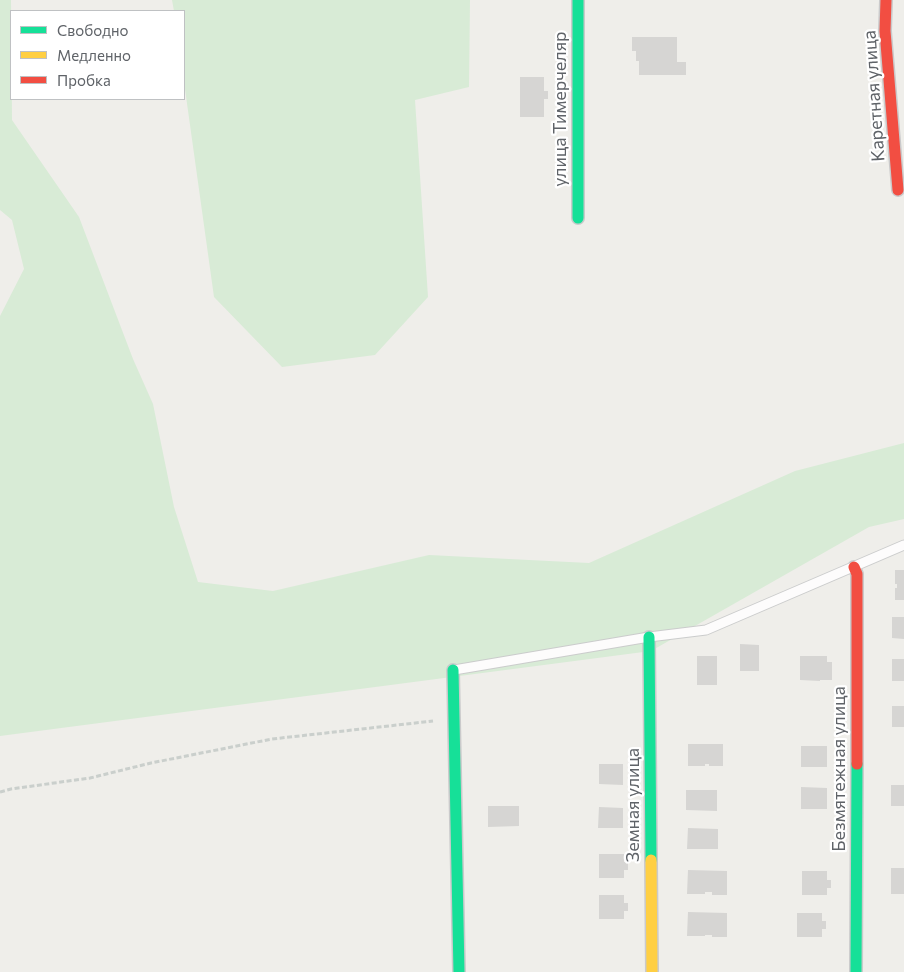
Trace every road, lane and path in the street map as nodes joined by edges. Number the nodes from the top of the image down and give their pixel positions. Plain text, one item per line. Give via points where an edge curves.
1 (578, 0) edge
2 (886, 0) edge
3 (898, 190) dead end
4 (578, 218) dead end
5 (904, 545) edge
6 (854, 566) junction
7 (650, 637) junction
8 (453, 670) joint
9 (454, 721) junction
10 (0, 792) edge
11 (459, 972) edge
12 (652, 972) edge
13 (856, 972) edge

1 - 4 street, улица Тимерчеляр
2 - 3 street, Каретная улица via 885,31
5 - 6 lane
6 - 7 lane via 706,630
6 - 13 street, Безмятежная улица via 857,574
7 - 8 lane
7 - 12 street, Земная улица
8 - 9 street
9 - 10 path via 272,739 90,778
9 - 11 street

